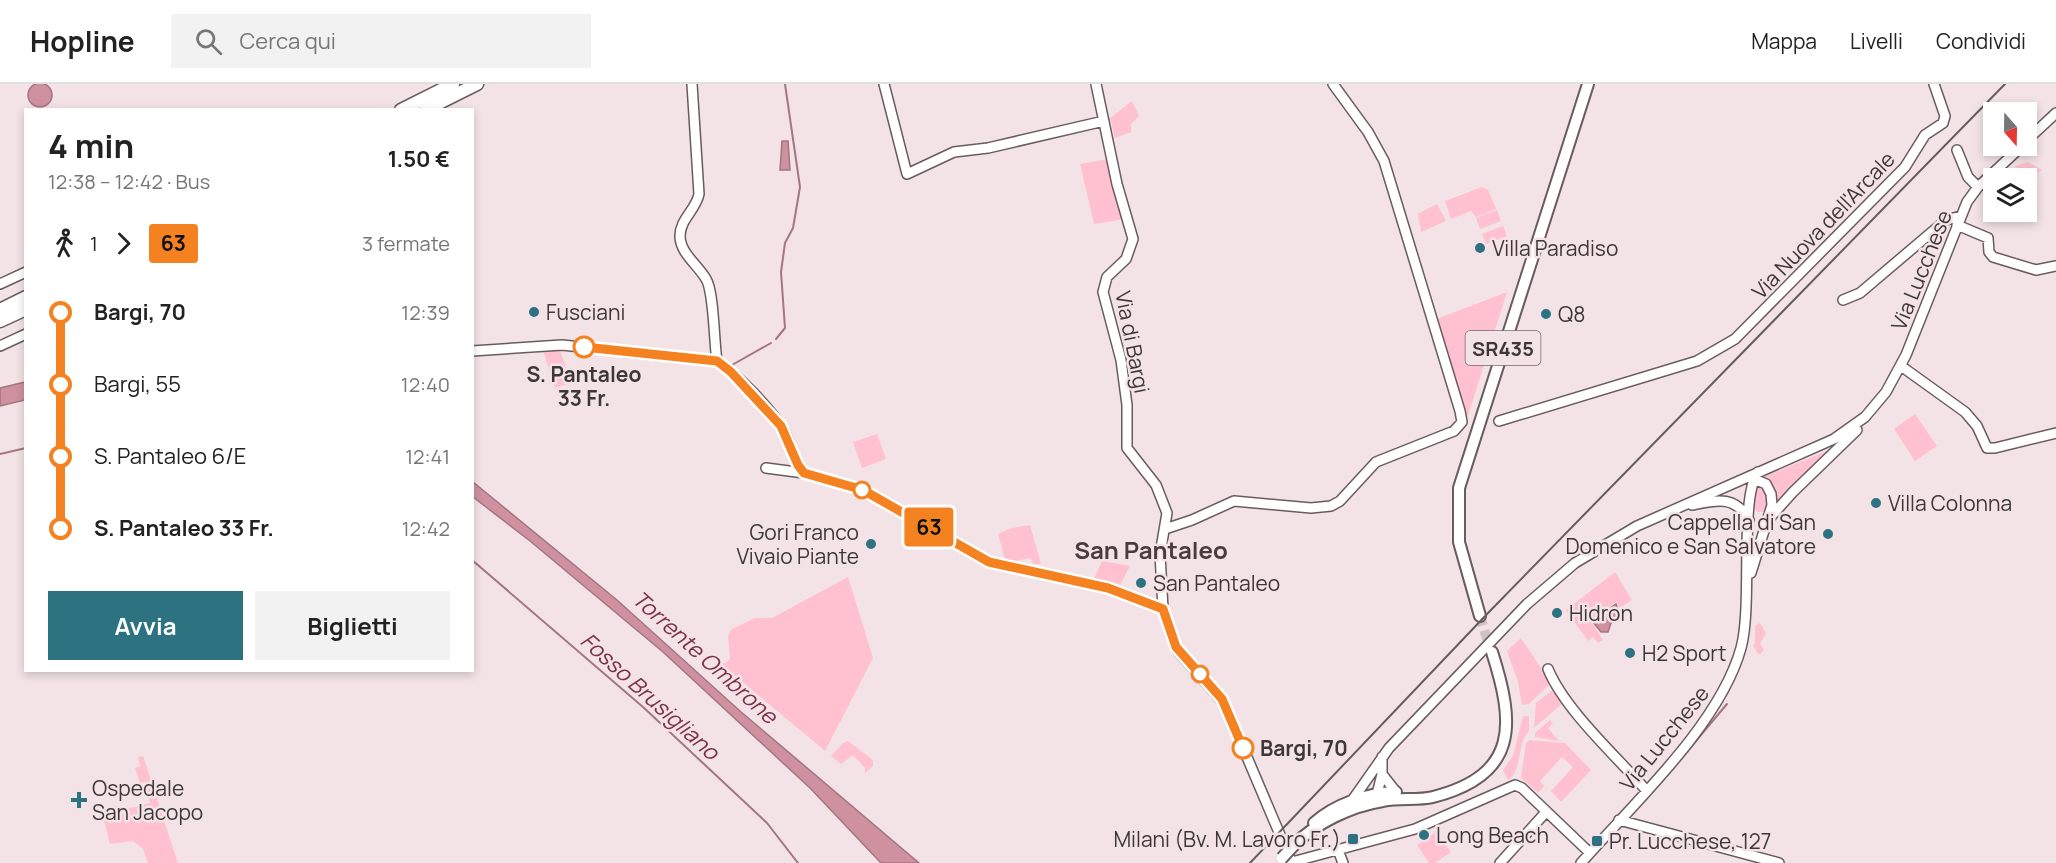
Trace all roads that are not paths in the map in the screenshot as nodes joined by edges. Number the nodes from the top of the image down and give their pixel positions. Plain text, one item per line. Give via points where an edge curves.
1 (453, 84) edge
2 (477, 84) edge
3 (692, 84) edge
4 (884, 84) edge
5 (1096, 84) edge
6 (1333, 84) edge
7 (1588, 84) edge
8 (1935, 84) edge
9 (405, 108) edge
10 (429, 108) edge
11 (2056, 113) edge
12 (1104, 122) junction
13 (2037, 131) edge
14 (1956, 150) dead end
15 (2011, 156) edge
16 (1978, 187) junction
17 (1959, 221) junction
18 (2056, 266) edge
19 (24, 273) edge
20 (0, 284) edge
21 (24, 298) edge
22 (1843, 300) dead end
23 (0, 310) edge
24 (24, 310) edge
25 (0, 321) edge
26 (24, 335) edge
27 (0, 346) edge
28 (474, 351) edge
29 (717, 361) junction
30 (1901, 366) junction
31 (1866, 417) junction
32 (1498, 421) dead end
33 (2056, 433) edge
34 (766, 468) dead end
35 (804, 473) junction
36 (1752, 475) junction
37 (1672, 510) junction
38 (1749, 520) junction
39 (1766, 522) junction
40 (1165, 529) junction
41 (1748, 584) junction
42 (1163, 609) junction
43 (1479, 616) tunnel mouth
44 (1492, 652) tunnel mouth
45 (1548, 669) dead end
46 (1382, 756) junction
47 (1382, 774) junction
48 (1368, 777) junction
49 (1646, 790) junction
50 (1396, 792) junction
51 (1438, 795) junction
52 (1374, 797) junction
53 (1351, 802) junction
54 (1546, 812) junction
55 (1619, 820) junction
56 (1298, 842) junction
57 (1338, 850) junction
58 (1590, 853) junction
59 (1285, 862) edge
60 (1343, 863) edge
61 (1500, 863) edge
62 (1581, 863) edge
63 (1779, 863) edge

1 - 9 highway
2 - 10 highway
3 - 29 street via 699,194 680,237 709,285
4 - 12 street via 907,174 954,152
5 - 12 street, Via di Bargi
6 - 40 street via 1381,154 1462,422 1457,429 1376,462 1331,506 1234,501
7 - 43 main road, SR435 via 1459,489 1459,543
8 - 32 street, Via Nuova dell'Arcale via 1943,123 1925,135 1905,167 1744,332 1697,361
11 - 13 street
12 - 40 street, Via di Bargi via 1118,189 1134,239 1126,259 1107,277 1103,292 1121,360 1127,448 1160,494 1167,513
14 - 16 street via 1968,177
15 - 16 street, Via Lucchese
16 - 17 street, Via Lucchese
17 - 18 street via 1988,238 1993,257 2036,270
17 - 22 street via 1947,219 1860,293
17 - 30 street, Via Lucchese
19 - 20 street
21 - 23 highway
24 - 25 highway
26 - 27 street
28 - 29 street via 562,345
29 - 35 street via 781,426
30 - 31 street, Via Lucchese
30 - 33 street via 1965,412 1987,447
31 - 36 street, Via Lucchese via 1834,439
31 - 39 street, Via Lucchese
34 - 35 street
35 - 42 street via 863,490 989,562 1108,588
36 - 37 street, Via Lucchese
36 - 38 street, Via Lucchese
36 - 39 street, Via Lucchese via 1766,484 1771,494 1772,506
37 - 38 street, Via Lucchese via 1728,500 1739,506
37 - 46 street, Via Lucchese via 1598,547 1565,570
38 - 41 street, Via Lucchese
39 - 41 street, Via Lucchese
40 - 42 street, Via di Bargi via 1161,554
41 - 49 street, Via Lucchese via 1743,638 1722,695
42 - 59 street, Via di Bargi via 1178,651 1224,703
44 - 51 main road via 1507,702 1507,725 1497,757 1462,789
45 - 49 street via 1572,709
46 - 47 street
46 - 48 street, Via Lucchese
47 - 50 street
47 - 52 street
48 - 52 street
48 - 53 street, Via Lucchese
49 - 55 street, Via Lucchese
50 - 51 main road
50 - 52 main road
51 - 52 main road
52 - 53 main road
52 - 56 main road
53 - 56 main road via 1322,816
54 - 57 street via 1522,788 1512,785 1419,828
54 - 58 street
54 - 61 street
55 - 58 street, Via Lucchese
55 - 63 street
56 - 59 main road, bridge
57 - 59 street
57 - 60 street
58 - 62 street, Via Lucchese

